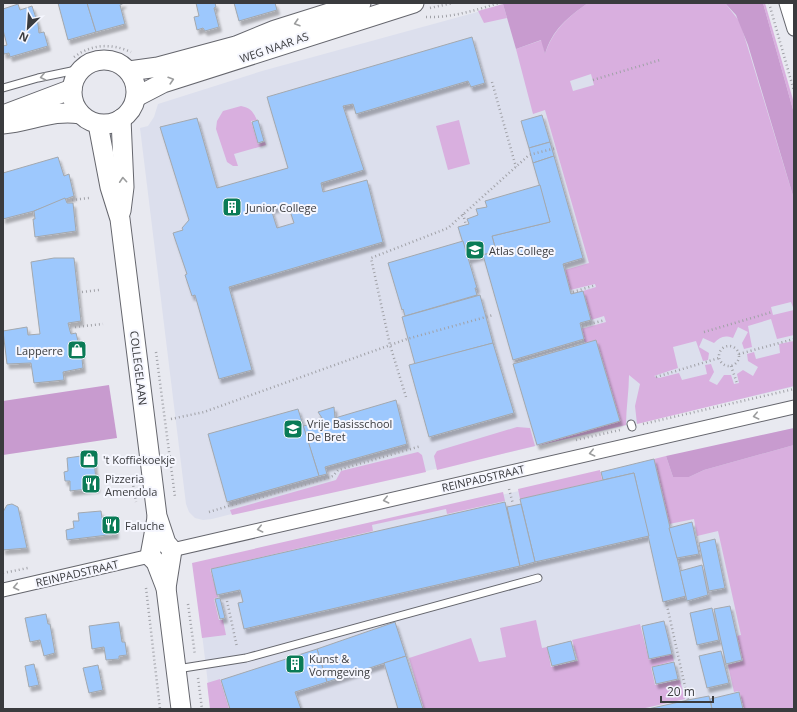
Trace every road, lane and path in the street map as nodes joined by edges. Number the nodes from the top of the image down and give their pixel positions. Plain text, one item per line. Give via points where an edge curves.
1 (453, 3) edge
2 (499, 3) edge
3 (769, 3) edge
4 (786, 3) edge
5 (362, 7) edge
6 (422, 9) edge
7 (328, 15) edge
8 (794, 29) edge
9 (660, 60) dead end
10 (133, 63) junction
11 (76, 64) junction
12 (593, 80) dead end
13 (492, 82) dead end
14 (3, 88) edge
15 (72, 89) junction
16 (794, 91) edge
17 (136, 97) junction
18 (80, 114) junction
19 (3, 115) edge
20 (121, 119) junction
21 (3, 124) edge
22 (98, 124) junction
23 (556, 148) dead end
24 (516, 167) junction
25 (89, 198) dead end
26 (72, 200) dead end
27 (463, 214) junction
28 (120, 219) junction
29 (466, 225) dead end
30 (596, 285) dead end
31 (99, 290) dead end
32 (82, 292) dead end
33 (572, 292) dead end
34 (772, 312) dead end
35 (492, 315) dead end
36 (606, 320) dead end
37 (103, 324) dead end
38 (582, 326) dead end
39 (75, 327) dead end
40 (704, 332) dead end
41 (794, 339) edge
42 (390, 345) junction
43 (738, 354) junction
44 (719, 358) junction
45 (731, 366) junction
46 (656, 377) dead end
47 (737, 383) dead end
48 (794, 389) edge
49 (406, 397) dead end
50 (164, 406) dead end
51 (794, 407) edge
52 (171, 419) dead end
53 (632, 425) dead end
54 (421, 446) dead end
55 (171, 465) dead end
56 (509, 489) dead end
57 (255, 498) dead end
58 (248, 500) dead end
59 (513, 504) dead end
60 (209, 512) dead end
61 (157, 554) junction
62 (538, 578) dead end
63 (3, 590) edge
64 (227, 601) dead end
65 (666, 601) dead end
66 (148, 618) dead end
67 (240, 659) junction
68 (196, 666) junction
69 (176, 669) junction
70 (688, 700) dead end
71 (160, 709) edge
72 (181, 709) edge
73 (202, 709) edge

1 - 6 path
2 - 6 path via 470,12 438,17
3 - 16 path
4 - 8 street
5 - 6 main road, WEG NAAR AS
5 - 7 main road, WEG NAAR AS
7 -> 10 main road, WEG NAAR AS via 275,30 236,46 158,67
17 -> 7 main road, WEG NAAR AS via 162,83 300,38
9 - 12 path
10 - 11 main road via 106,59
10 - 11 path via 121,47 101,45 80,53
10 - 17 main road
11 -> 14 lane
11 - 15 main road
13 - 24 path
15 - 18 main road via 73,102
15 - 19 main road
17 - 20 main road via 131,110
18 - 21 main road via 71,112 47,115 18,123
18 - 22 main road
20 - 22 main road via 110,124
28 -> 20 main road, COLLEGELAAN via 124,186
22 - 28 main road, COLLEGELAAN via 110,187
23 - 24 path via 529,155
24 - 27 path
25 - 26 path
27 - 29 path
27 - 42 path via 448,228 371,258
28 - 61 main road, COLLEGELAAN via 157,516
30 - 33 path
31 - 32 path
34 - 40 path
35 - 42 path
36 - 38 path
37 - 39 path
41 - 43 path
42 - 49 path
42 - 52 path via 204,412
43 - 44 path via 733,347 726,346 721,350
43 - 45 path via 737,362
44 - 45 path via 722,364
44 - 46 path
45 - 47 path
48 - 53 path
50 - 55 path
51 -> 61 street, REINPADSTRAAT
54 - 57 path via 338,470 333,476 324,479
56 - 59 path
58 - 60 path
61 -> 63 street, REINPADSTRAAT
61 - 69 main road, COLLEGELAAN via 166,588
62 - 67 lane
64 - 67 path
65 - 70 path
66 - 71 path
67 - 68 lane
68 - 69 lane
68 - 73 path
69 - 72 main road, COLLEGELAAN

